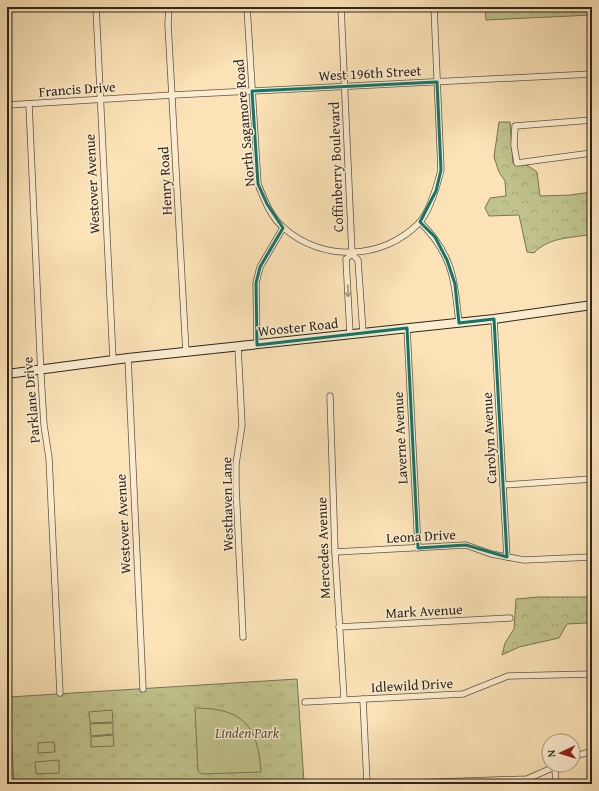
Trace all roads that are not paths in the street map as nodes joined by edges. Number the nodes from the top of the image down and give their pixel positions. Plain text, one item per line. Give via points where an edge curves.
1 (96, 7) edge
2 (169, 7) edge
3 (247, 7) edge
4 (341, 7) edge
5 (434, 7) edge
6 (592, 74) edge
7 (437, 82) junction
8 (345, 86) junction
9 (252, 91) junction
10 (172, 95) junction
11 (148, 96) joint
12 (100, 99) junction
13 (29, 104) junction
14 (7, 105) edge
15 (592, 120) edge
16 (592, 153) edge
17 (420, 222) junction
18 (283, 228) junction
19 (352, 254) junction
20 (592, 305) edge
21 (494, 319) junction
22 (459, 323) junction
23 (407, 328) junction
24 (363, 333) junction
25 (350, 334) junction
26 (257, 345) junction
27 (238, 347) junction
28 (186, 353) junction
29 (128, 358) junction
30 (113, 359) junction
31 (40, 370) junction
32 (7, 374) edge
33 (330, 396) dead end
34 (592, 479) edge
35 (503, 485) junction
36 (418, 548) junction
37 (335, 552) junction
38 (507, 557) junction
39 (592, 557) edge
40 (510, 618) dead end
41 (339, 627) junction
42 (243, 637) dead end
43 (592, 674) edge
44 (143, 689) dead end
45 (60, 693) dead end
46 (344, 699) junction
47 (363, 699) junction
48 (304, 702) dead end
49 (592, 751) edge
50 (581, 754) edge
51 (542, 773) edge
52 (557, 773) edge
53 (367, 784) edge
54 (377, 784) edge
55 (556, 784) edge

1 - 12 street, Westover Avenue
2 - 10 street, Henry Road
3 - 9 street, North Sagamore Road
4 - 8 street, Coffinberry Boulevard
5 - 7 street
6 - 7 street, West 196th Street
7 - 8 street, West 196th Street
7 - 17 street via 441,170 436,191
8 - 9 street, West 196th Street
8 - 19 street, Coffinberry Boulevard
9 - 10 street, West 196th Street
9 - 18 street, North Sagamore Road via 258,184 266,204
10 - 11 street, West 196th Street
10 - 28 street, Henry Road
11 - 12 street, Francis Drive
12 - 13 street, Francis Drive
12 - 30 street, Westover Avenue
13 - 14 street, Francis Drive
13 - 31 street, Parklane Drive
15 - 16 street via 515,126 514,144 517,163
17 - 19 street via 400,238 384,246
17 - 22 street via 435,237 447,260 455,284
18 - 19 street, North Sagamore Road via 312,247
18 - 26 street via 260,267 256,283
19 - 24 street, Coffinberry Boulevard via 358,260
19 -> 25 street, Coffinberry Boulevard via 346,259
20 - 21 main road, Wooster Road
21 - 22 main road, Wooster Road
21 - 35 street, Carolyn Avenue
22 - 23 main road, Wooster Road
23 - 24 main road, Wooster Road
23 - 36 street, Laverne Avenue
24 - 25 main road, Wooster Road
25 - 26 main road, Wooster Road
26 - 27 main road, Wooster Road
27 - 28 main road, Wooster Road
27 - 42 street, Westhaven Lane via 242,424 236,464 236,487
28 - 29 main road, Wooster Road
29 - 30 main road, Wooster Road
29 - 44 street, Westover Avenue
30 - 31 main road, Wooster Road
31 - 32 main road, Wooster Road
31 - 45 street, Parklane Drive via 49,458
33 - 37 street, Mercedes Avenue
34 - 35 street
35 - 38 street, Carolyn Avenue
36 - 37 street, Leona Drive
36 - 38 street, Leona Drive via 466,545
37 - 41 street, Mercedes Avenue
38 - 39 street, Leona Drive via 524,560
40 - 41 street, Mark Avenue
41 - 46 street, Mercedes Avenue
43 - 47 street, Idlewild Drive via 508,676 463,694
46 - 47 street, Idlewild Drive
46 - 48 street, Idlewild Drive
47 - 53 street
49 - 50 street
51 - 54 street via 527,778
52 - 55 street

